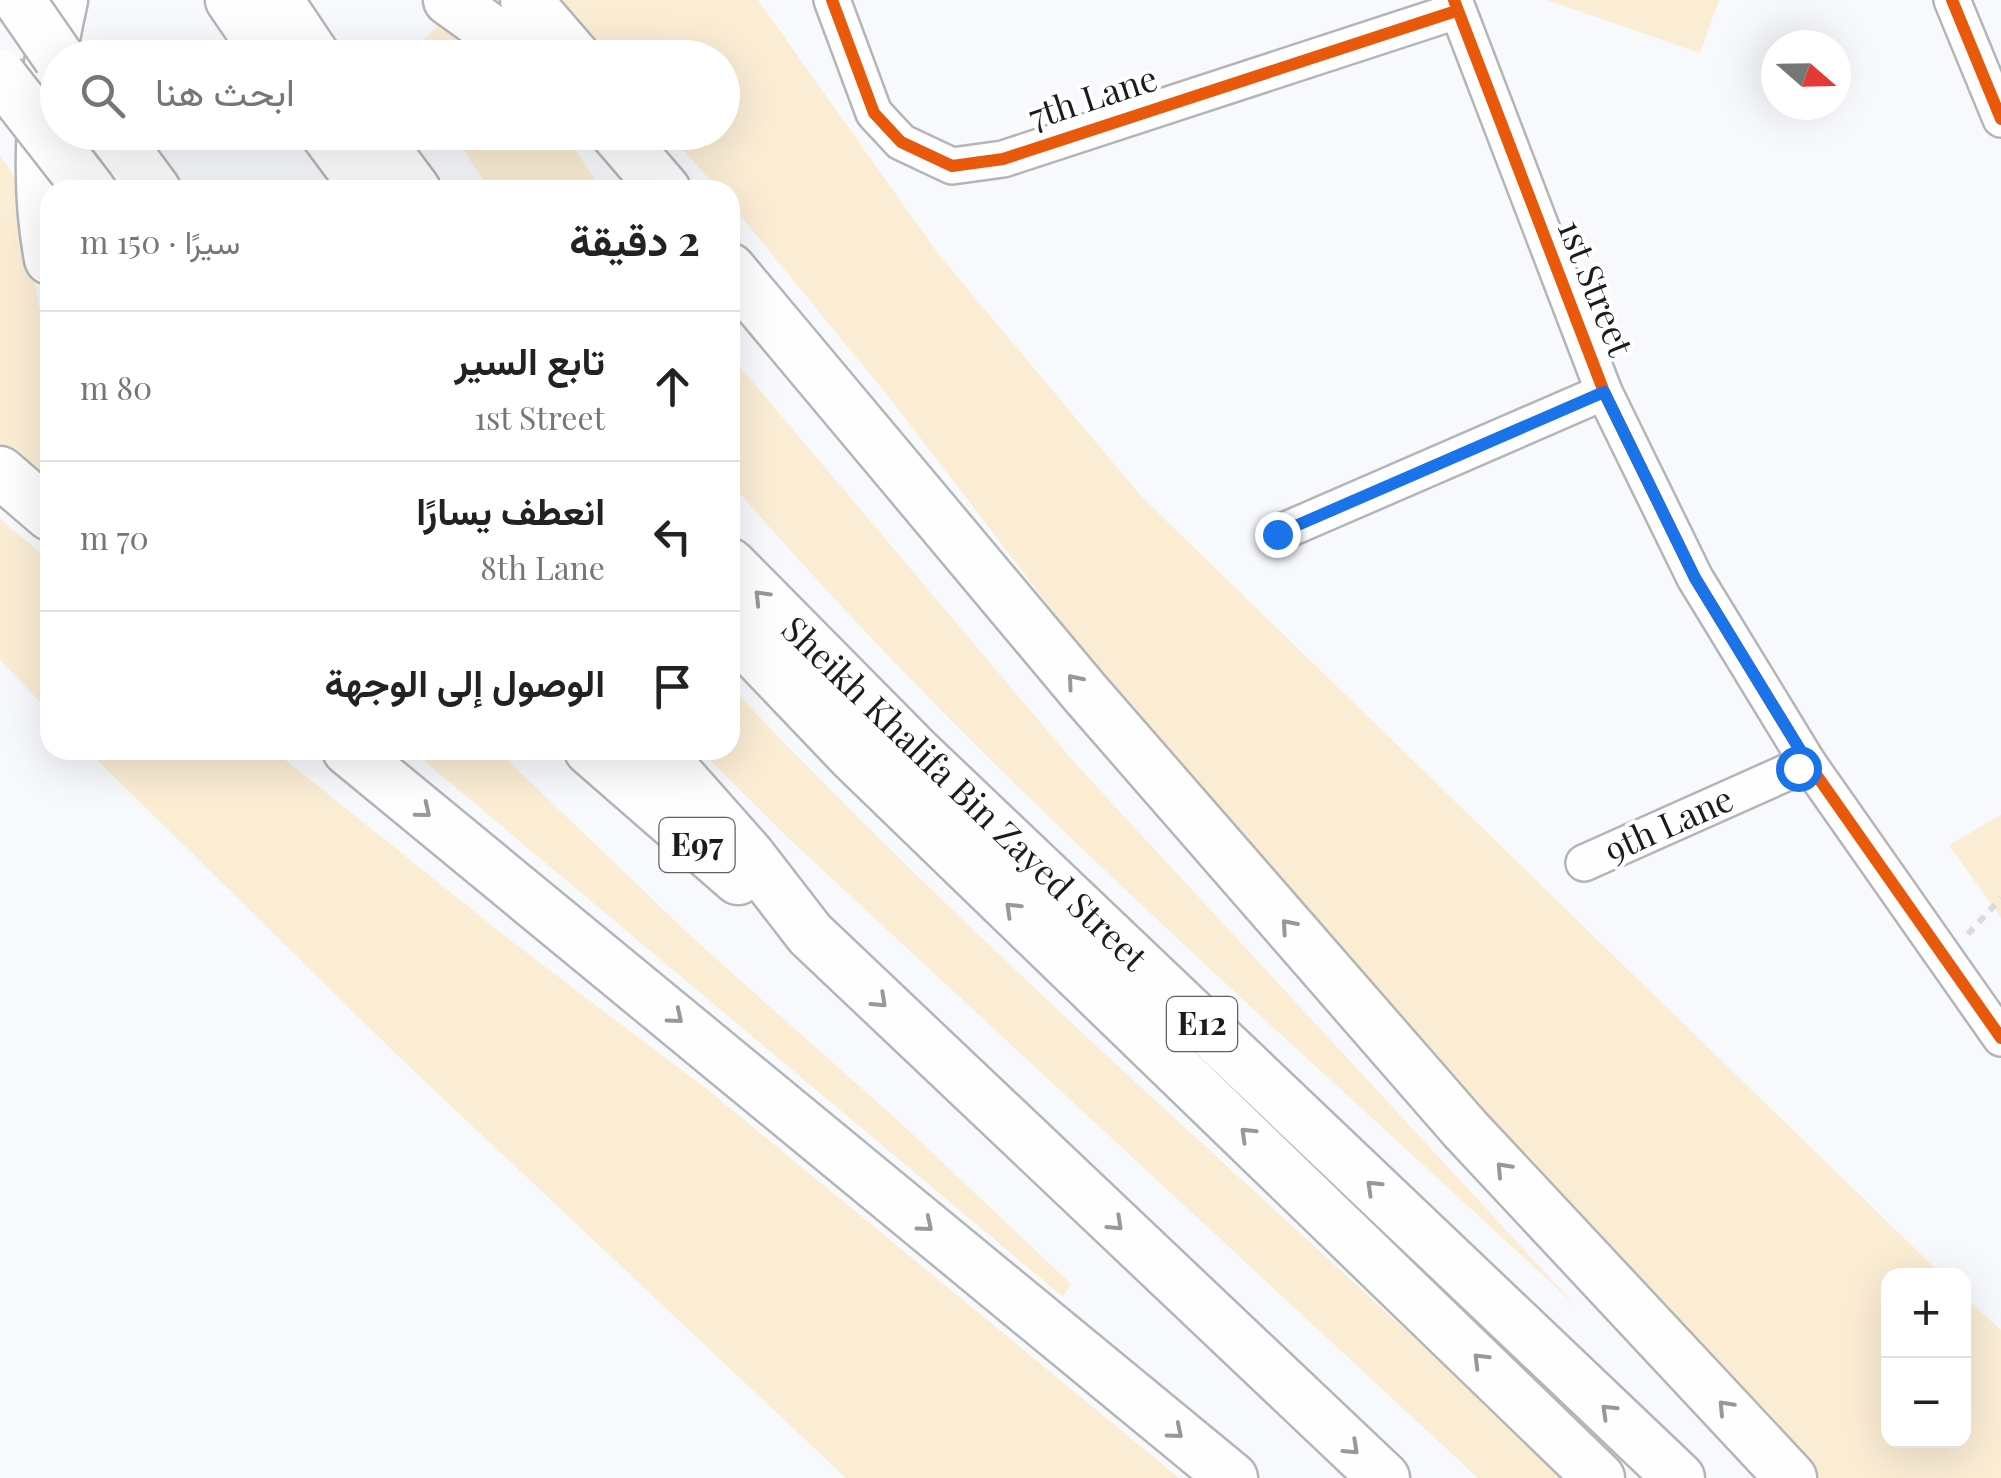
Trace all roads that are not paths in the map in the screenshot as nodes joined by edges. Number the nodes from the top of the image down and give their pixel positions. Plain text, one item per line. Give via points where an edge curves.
1 (17, 0) edge
2 (62, 0) edge
3 (230, 0) edge
4 (277, 0) edge
5 (449, 0) edge
6 (526, 0) edge
7 (832, 0) edge
8 (1952, 0) edge
9 (1455, 5) edge
10 (0, 16) edge
11 (46, 40) edge
12 (56, 40) edge
13 (258, 40) edge
14 (304, 40) edge
15 (505, 40) edge
16 (560, 40) edge
17 (0, 75) edge
18 (2001, 120) edge
19 (40, 126) edge
20 (43, 150) edge
21 (59, 150) edge
22 (125, 150) edge
23 (338, 150) edge
24 (386, 150) edge
25 (633, 150) edge
26 (42, 180) edge
27 (82, 180) edge
28 (148, 180) edge
29 (361, 180) edge
30 (408, 180) edge
31 (657, 180) edge
32 (740, 280) edge
33 (1604, 392) junction
34 (0, 472) edge
35 (40, 506) edge
36 (1277, 534) dead end
37 (740, 574) edge
38 (740, 637) edge
39 (360, 760) edge
40 (601, 760) edge
41 (665, 760) edge
42 (1808, 763) junction
43 (1584, 863) dead end
44 (810, 934) junction
45 (2001, 1038) edge
46 (1232, 1478) edge
47 (1384, 1478) edge
48 (1599, 1478) edge
49 (1679, 1478) edge
50 (1792, 1478) edge

1 - 10 street
1 - 11 highway, bridge
2 - 12 highway
3 - 13 highway
4 - 14 highway
5 - 15 highway
6 - 16 highway
7 - 9 street, 7th Lane via 874,113 901,142 952,166 1003,159
8 - 18 street
9 - 33 street, 1st Street
17 - 19 highway, bridge
20 - 26 highway
21 - 27 highway, bridge
22 - 28 highway
23 - 29 highway
24 - 30 highway
25 - 31 highway
50 -> 32 highway via 1465,1129 1086,694
33 - 36 street
33 - 42 street, 1st Street via 1695,578
34 - 35 highway
49 -> 37 highway, Sheikh Khalifa Bin Zayed Street / E12 via 918,754
48 -> 38 highway via 868,770
39 -> 46 highway
40 - 44 highway, E97
41 - 44 highway
42 - 43 street, 9th Lane
42 - 45 street, 1st Street
44 -> 47 highway

